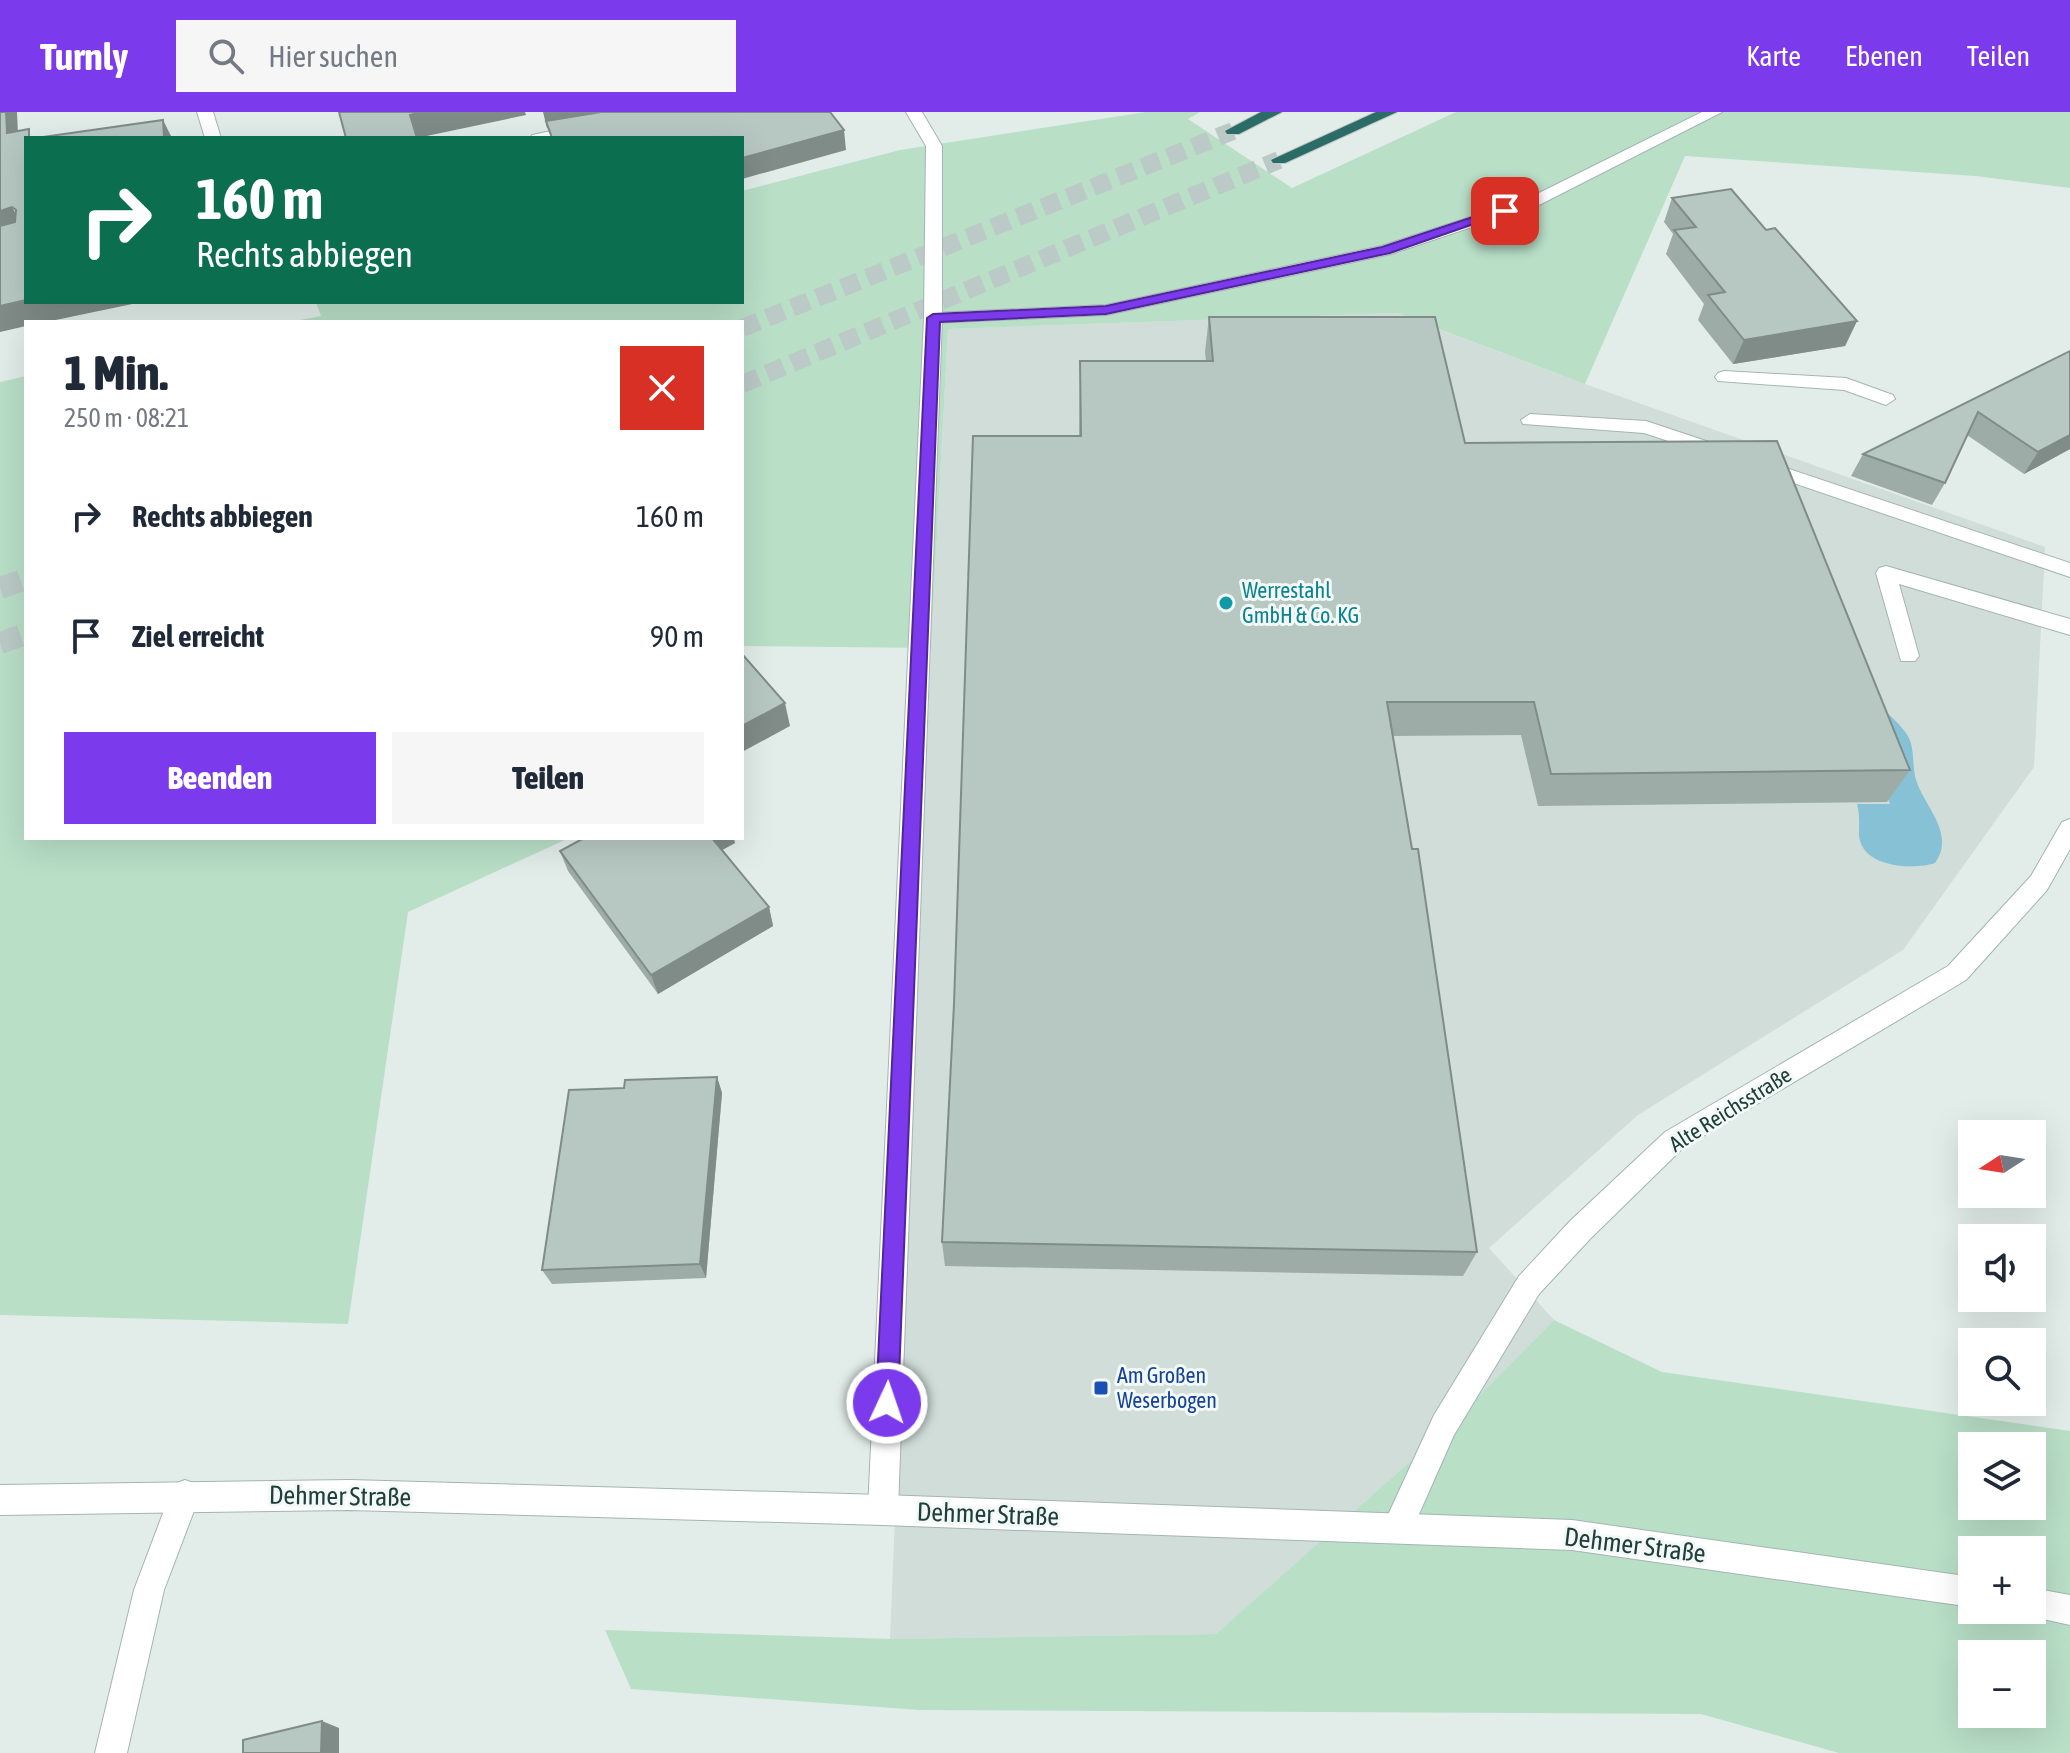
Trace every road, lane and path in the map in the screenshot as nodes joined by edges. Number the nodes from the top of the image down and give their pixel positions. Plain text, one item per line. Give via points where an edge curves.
1 (205, 112) edge
2 (914, 112) edge
3 (1274, 112) edge
4 (1389, 112) edge
5 (1714, 112) edge
6 (598, 126) edge
7 (1233, 131) tunnel mouth
8 (212, 136) edge
9 (548, 136) edge
10 (1279, 160) tunnel mouth
11 (933, 318) junction
12 (1724, 377) dead end
13 (1886, 399) dead end
14 (1530, 420) dead end
15 (2070, 570) edge
16 (2070, 627) edge
17 (1908, 656) dead end
18 (2070, 828) edge
19 (185, 1495) junction
20 (0, 1500) edge
21 (883, 1510) junction
22 (1397, 1528) junction
23 (1958, 1590) edge
24 (2046, 1606) edge
25 (2070, 1610) edge
26 (111, 1753) edge

1 - 8 street
2 - 11 street via 934,146
3 - 7 highway
4 - 10 highway
5 - 11 street via 1535,201 1385,250 1106,310
6 - 9 street
11 - 21 street
12 - 13 street via 1846,384
14 - 15 street via 1646,427
16 - 17 street via 1886,573
18 - 22 street, Alte Reichsstraße via 2039,883 1957,973 1674,1140 1580,1230 1521,1298 1444,1425
19 - 20 street, Dehmer Straße
19 - 21 street, Dehmer Straße
19 - 26 street via 149,1590
21 - 22 street, Dehmer Straße
22 - 23 street, Dehmer Straße via 1572,1535
24 - 25 street

